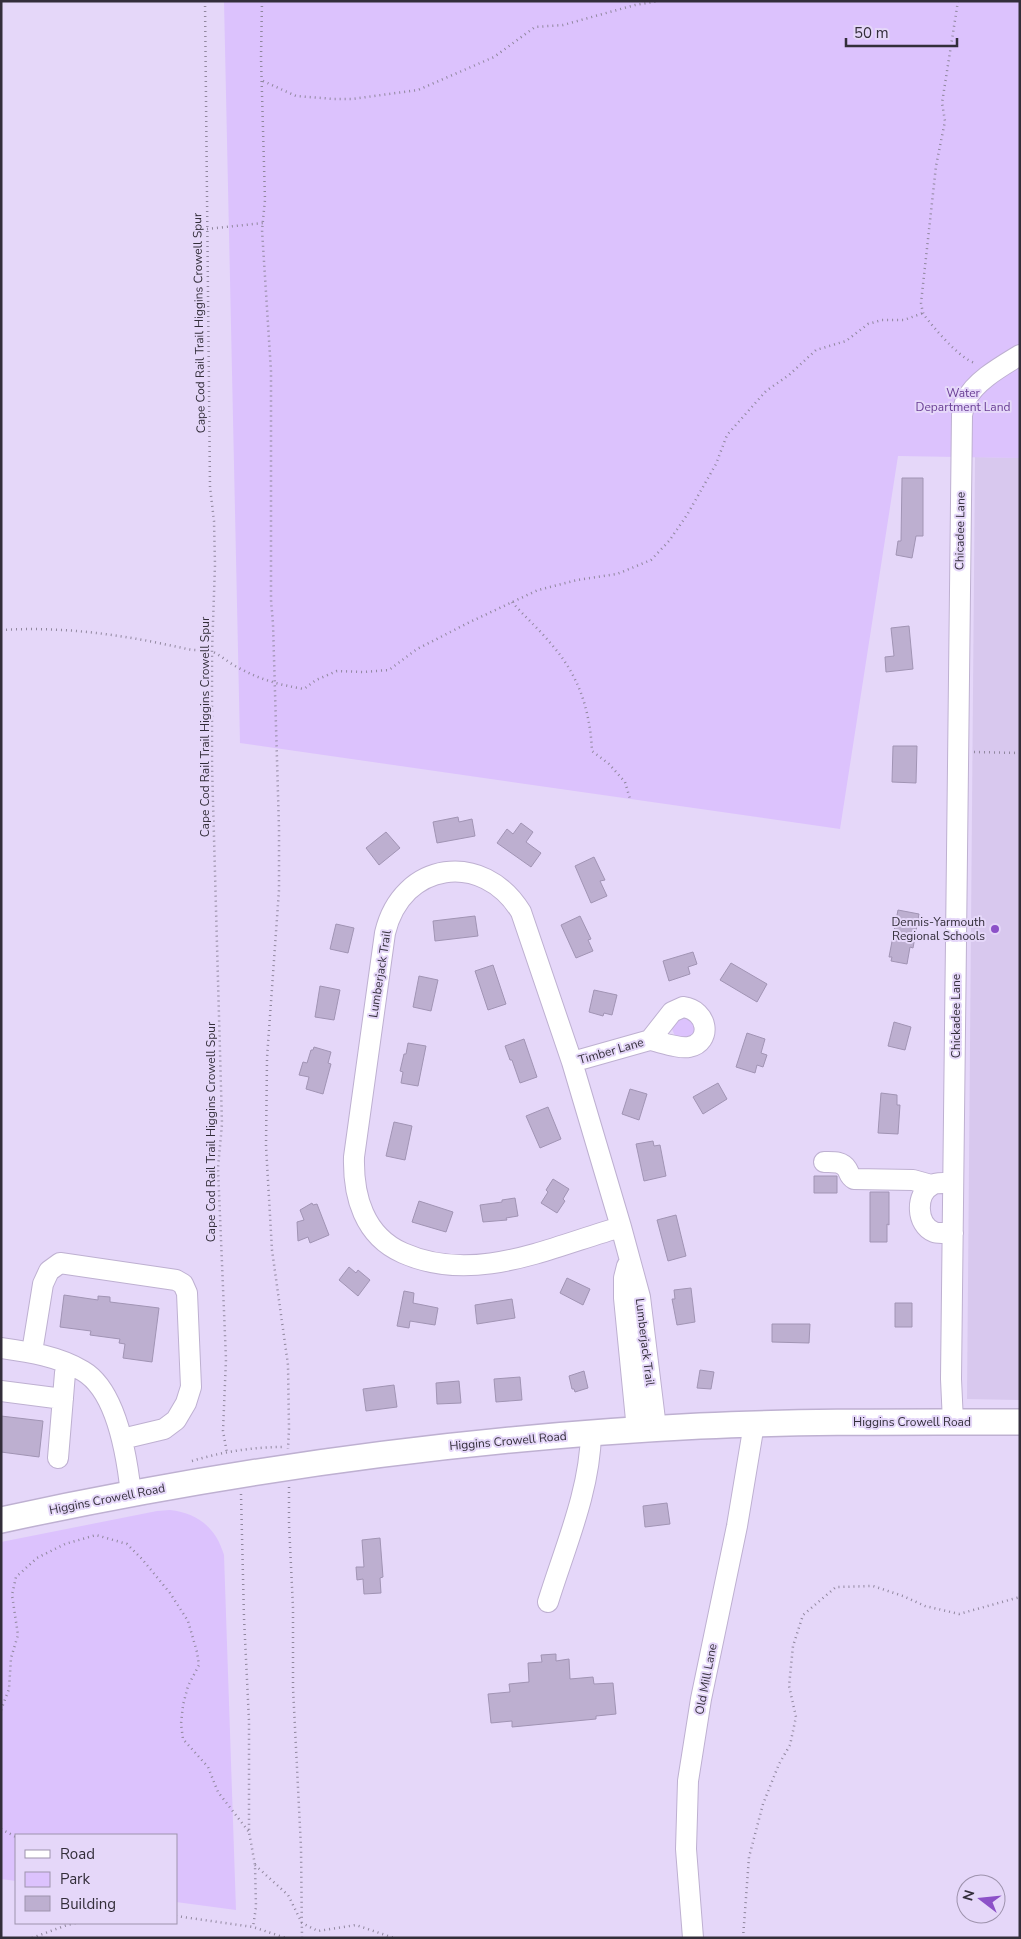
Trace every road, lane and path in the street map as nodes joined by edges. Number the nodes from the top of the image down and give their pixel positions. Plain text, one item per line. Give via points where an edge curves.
1 (205, 1) edge
2 (262, 1) edge
3 (658, 1) edge
4 (958, 1) edge
5 (263, 81) junction
6 (263, 223) junction
7 (207, 229) junction
8 (923, 313) junction
9 (1020, 355) edge
10 (996, 369) junction
11 (512, 602) junction
12 (958, 609) joint
13 (1, 630) edge
14 (212, 652) junction
15 (274, 684) junction
16 (958, 752) junction
17 (1020, 753) edge
18 (630, 799) dead end
19 (650, 1040) dead end
20 (572, 1062) junction
21 (824, 1162) dead end
22 (954, 1183) junction
23 (931, 1185) junction
24 (621, 1227) junction
25 (953, 1232) junction
26 (1, 1348) edge
27 (32, 1352) junction
28 (68, 1364) junction
29 (1, 1391) edge
30 (63, 1399) junction
31 (952, 1422) junction
32 (1020, 1422) edge
33 (754, 1424) junction
34 (647, 1429) junction
35 (591, 1433) junction
36 (122, 1439) junction
37 (228, 1453) dead end
38 (58, 1458) dead end
39 (290, 1468) junction
40 (240, 1474) junction
41 (131, 1494) junction
42 (1, 1520) edge
43 (1020, 1598) edge
44 (548, 1602) dead end
45 (1, 1710) edge
46 (1, 1829) edge
47 (249, 1832) junction
48 (15, 1836) edge
49 (254, 1865) junction
50 (178, 1916) edge
51 (71, 1924) edge
52 (302, 1924) junction
53 (253, 1927) junction
54 (32, 1938) edge
55 (286, 1938) edge
56 (302, 1938) edge
57 (394, 1938) edge
58 (693, 1938) edge
59 (743, 1938) edge

1 - 7 path, Cape Cod Rail Trail Higgins Crowell Spur
2 - 5 path
3 - 5 path via 563,25 534,28 494,57 418,90 334,99 296,96
4 - 8 path via 942,103 945,121 936,166 921,303
5 - 6 path
6 - 7 path
6 - 15 path via 271,370 270,600
7 - 14 path, Cape Cod Rail Trail Higgins Crowell Spur via 210,487 215,565
8 - 10 path via 969,361
8 - 11 path via 904,320 868,324 846,341 816,350 766,391 728,435 716,464 687,515 651,560 617,574 538,590
9 - 10 street, Chicadee Lane
10 - 12 street, Chicadee Lane via 966,399 962,415
11 - 15 path via 417,649 389,670 337,671 304,689
11 - 18 path via 552,644 571,672 582,692 592,751 625,782
12 - 16 street, Chickadee Lane
13 - 14 path via 35,628 94,632
14 - 15 path
14 - 37 path, Cape Cod Rail Trail Higgins Crowell Spur via 222,1124 218,1168 226,1359 223,1431
15 - 39 path via 279,890 267,1050 266,1146 272,1250 288,1365
16 - 17 path
16 - 22 street, Chickadee Lane
19 - 20 street, Timber Lane
20 - 24 street, Lumberjack Trail
20 - 24 street, Lumberjack Trail via 526,925 507,892 481,876 457,872 433,874 413,885 394,907 385,933 355,1146 354,1182 360,1208 373,1230 388,1245 427,1261 459,1266 523,1257
21 - 23 street via 841,1163 854,1179 913,1180
22 - 23 street
22 - 25 street, Chickadee Lane
23 - 25 street via 920,1201 924,1224 932,1231
24 - 34 street, Lumberjack Trail via 640,1297 639,1357
25 - 31 street, Chickadee Lane
26 - 27 street
27 - 28 street
27 - 36 street via 42,1284 49,1271 60,1263 176,1280 183,1284 187,1293 191,1388 186,1403 176,1420 164,1429
28 - 30 street
28 - 36 street via 84,1371 102,1391
29 - 30 street
30 - 38 street
31 - 32 main road, Higgins Crowell Road
31 - 33 main road, Higgins Crowell Road
33 - 34 main road, Higgins Crowell Road
33 - 58 street, Old Mill Lane via 688,1781 686,1849
34 - 35 main road, Higgins Crowell Road
35 - 39 main road, Higgins Crowell Road via 436,1448
35 - 44 street via 586,1483
36 - 41 street
39 - 40 main road, Higgins Crowell Road
39 - 52 path via 288,1524
40 - 41 main road, Higgins Crowell Road
40 - 47 path via 249,1721
41 - 42 main road, Higgins Crowell Road
43 - 59 path via 959,1614 925,1606 872,1586 836,1587 803,1615 792,1646 789,1686 796,1717 790,1745 763,1804 749,1857
45 - 47 path via 9,1689 11,1658 18,1635 12,1595 16,1577 37,1558 65,1544 96,1535 127,1544 170,1594 188,1621 199,1665 183,1705 180,1724 184,1738 208,1767 218,1792
46 - 48 path
47 - 49 path
49 - 52 path via 288,1895
49 - 53 path via 256,1906
50 - 53 path
51 - 54 path
52 - 56 path
52 - 57 path via 318,1931 356,1925
53 - 55 path

